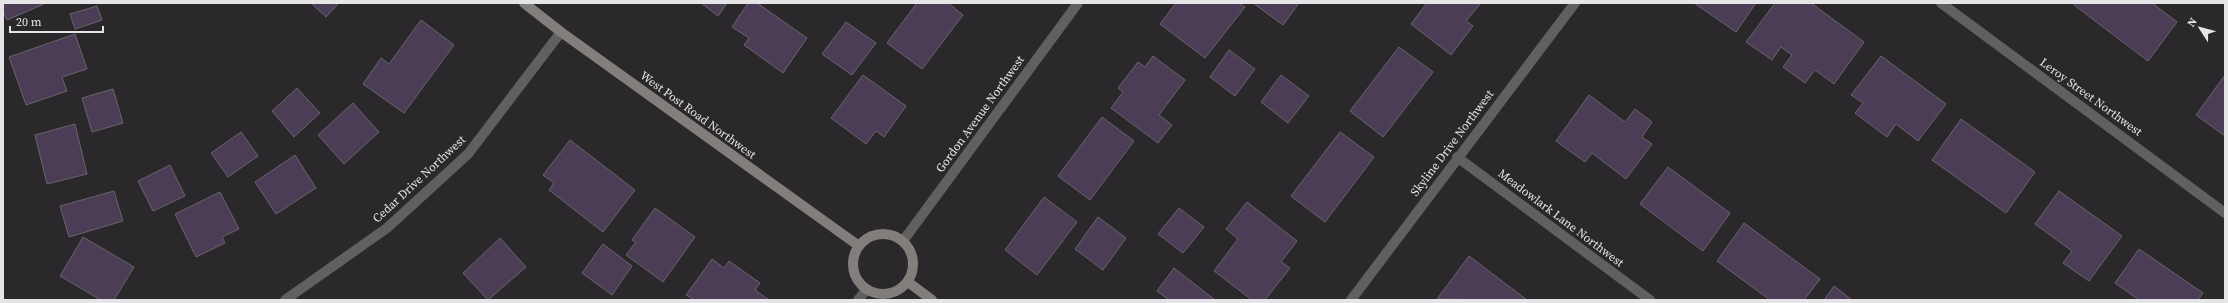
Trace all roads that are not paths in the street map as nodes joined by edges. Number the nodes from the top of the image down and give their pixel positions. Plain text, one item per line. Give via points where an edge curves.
1 (524, 3) edge
2 (1078, 3) edge
3 (1575, 3) edge
4 (1941, 3) edge
5 (561, 32) junction
6 (1457, 157) junction
7 (2225, 213) edge
8 (903, 241) junction
9 (859, 246) junction
10 (908, 282) junction
11 (867, 289) junction
12 (285, 300) edge
13 (858, 300) edge
14 (932, 300) edge
15 (1351, 300) edge
16 (1650, 300) edge

1 - 5 street, West Post Road Northwest
2 - 8 street, Gordon Avenue Northwest
3 - 6 street, Skyline Drive Northwest
4 - 7 street, Leroy Street Northwest
5 - 9 street, West Post Road Northwest
5 - 12 street, Cedar Drive Northwest via 468,154 387,228
6 - 15 street, Skyline Drive Northwest
6 - 16 street, Meadowlark Lane Northwest
8 - 9 street via 894,235 874,234
8 - 10 street via 909,247 913,260 912,274
9 - 11 street via 854,255 853,265 855,274
10 - 11 street via 893,292 884,294
10 - 14 street
11 - 13 street

